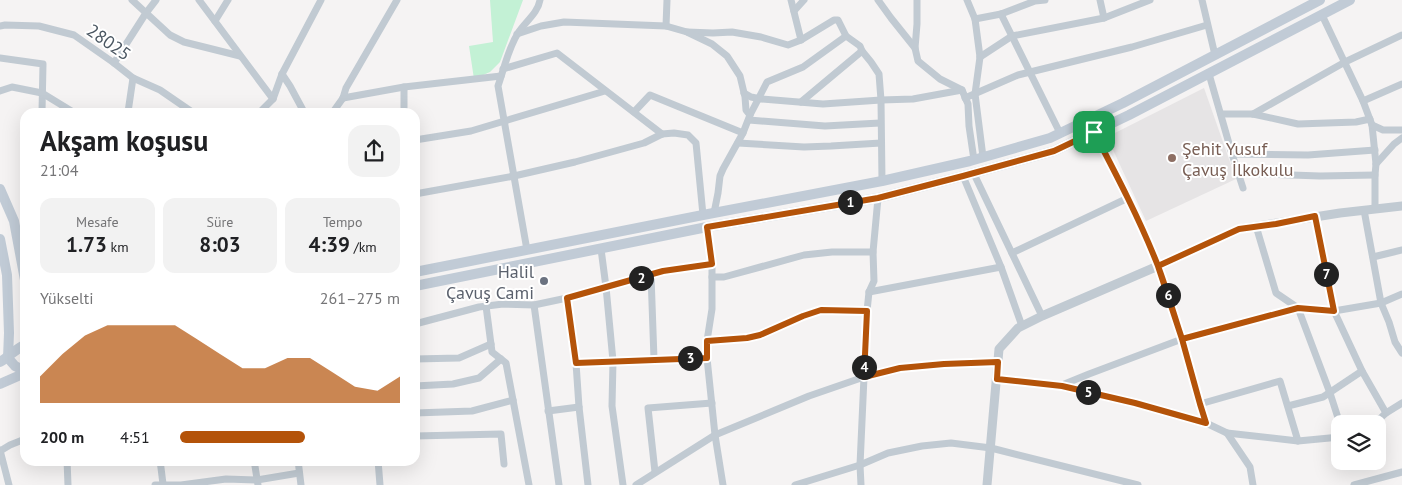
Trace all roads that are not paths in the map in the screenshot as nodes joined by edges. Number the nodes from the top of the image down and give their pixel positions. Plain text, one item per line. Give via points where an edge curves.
1 (132, 0) edge
2 (156, 0) edge
3 (199, 0) edge
4 (228, 0) edge
5 (321, 0) edge
6 (396, 0) edge
7 (540, 0) edge
8 (667, 0) edge
9 (791, 0) edge
10 (804, 0) edge
11 (878, 0) edge
12 (917, 0) edge
13 (967, 0) edge
14 (1045, 0) edge
15 (1100, 0) edge
16 (1150, 0) edge
17 (1202, 0) edge
18 (1320, 0) edge
19 (1350, 0) edge
20 (794, 10) junction
21 (146, 13) junction
22 (1001, 14) junction
23 (1322, 14) junction
24 (1104, 18) junction
25 (975, 19) junction
26 (215, 21) junction
27 (1207, 25) junction
28 (0, 26) edge
29 (666, 26) junction
30 (687, 32) junction
31 (517, 34) junction
32 (1402, 35) edge
33 (846, 36) junction
34 (1012, 36) junction
35 (801, 40) junction
36 (915, 48) junction
37 (862, 51) junction
38 (1215, 55) junction
39 (240, 56) junction
40 (980, 57) junction
41 (0, 58) edge
42 (1345, 62) junction
43 (114, 63) junction
44 (502, 73) junction
45 (1030, 73) junction
46 (282, 74) junction
47 (1209, 74) junction
48 (133, 78) junction
49 (1402, 84) edge
50 (404, 87) junction
51 (962, 90) junction
52 (0, 91) edge
53 (605, 91) junction
54 (42, 93) junction
55 (744, 93) junction
56 (974, 94) junction
57 (343, 98) junction
58 (758, 98) junction
59 (966, 98) junction
60 (273, 99) junction
61 (881, 100) junction
62 (1363, 101) junction
63 (801, 102) junction
64 (42, 108) edge
65 (66, 108) edge
66 (129, 108) edge
67 (186, 108) edge
68 (264, 108) edge
69 (302, 108) edge
70 (336, 108) edge
71 (404, 108) edge
72 (634, 112) junction
73 (1221, 114) junction
74 (1253, 114) junction
75 (749, 118) junction
76 (504, 122) junction
77 (1371, 122) junction
78 (880, 123) junction
79 (1402, 130) edge
80 (1094, 132) junction
81 (743, 133) junction
82 (1060, 133) junction
83 (662, 134) junction
84 (1402, 138) edge
85 (420, 139) edge
86 (738, 143) junction
87 (881, 143) junction
88 (1375, 150) junction
89 (1232, 154) junction
90 (978, 158) junction
91 (1376, 164) junction
92 (1239, 173) junction
93 (974, 174) junction
94 (1375, 175) junction
95 (514, 176) junction
96 (963, 176) junction
97 (882, 181) junction
98 (0, 188) edge
99 (1243, 188) dead end
100 (420, 193) edge
101 (878, 198) junction
102 (1128, 198) junction
103 (1402, 206) edge
104 (1375, 209) junction
105 (1364, 210) junction
106 (714, 213) junction
107 (703, 215) junction
108 (1315, 216) junction
109 (1256, 226) junction
110 (707, 227) junction
111 (0, 238) edge
112 (601, 249) junction
113 (527, 250) junction
114 (1402, 250) edge
115 (874, 252) junction
116 (20, 253) edge
117 (1012, 253) junction
118 (1373, 257) junction
119 (712, 264) junction
120 (1158, 266) junction
121 (1001, 267) junction
122 (420, 271) edge
123 (651, 275) junction
124 (712, 277) junction
125 (420, 285) edge
126 (606, 287) junction
127 (869, 292) junction
128 (1402, 294) edge
129 (567, 298) junction
130 (1381, 303) junction
131 (486, 306) junction
132 (534, 306) junction
133 (1298, 308) junction
134 (867, 311) junction
135 (1334, 311) junction
136 (1042, 316) junction
137 (420, 323) edge
138 (1022, 326) junction
139 (1182, 339) junction
140 (707, 341) junction
141 (491, 344) junction
142 (20, 347) edge
143 (1402, 353) edge
144 (707, 358) junction
145 (420, 359) edge
146 (501, 359) junction
147 (654, 359) junction
148 (4, 360) edge
149 (613, 361) junction
150 (998, 362) junction
151 (576, 363) junction
152 (20, 369) edge
153 (1362, 371) junction
154 (20, 374) edge
155 (864, 377) junction
156 (997, 379) junction
157 (0, 384) edge
158 (420, 386) edge
159 (1062, 386) junction
160 (1330, 393) junction
161 (513, 400) junction
162 (712, 403) junction
163 (1402, 403) edge
164 (1200, 404) junction
165 (1288, 406) junction
166 (579, 407) junction
167 (548, 411) junction
168 (420, 413) edge
169 (1386, 413) joint
170 (1337, 415) edge
171 (1206, 423) junction
172 (1227, 433) junction
173 (715, 435) junction
174 (420, 436) edge
175 (1331, 438) edge
176 (20, 440) edge
177 (1298, 441) junction
178 (991, 448) junction
179 (0, 451) edge
180 (504, 464) dead end
181 (860, 465) junction
182 (67, 466) edge
183 (160, 466) edge
184 (255, 466) edge
185 (298, 466) edge
186 (378, 466) edge
187 (655, 472) junction
188 (1402, 472) edge
189 (299, 473) junction
190 (257, 483) edge
191 (1122, 483) edge
192 (9, 485) edge
193 (68, 485) edge
194 (159, 485) edge
195 (301, 485) edge
196 (380, 485) edge
197 (529, 485) edge
198 (559, 485) edge
199 (588, 485) edge
200 (623, 485) edge
201 (636, 485) edge
202 (723, 485) edge
203 (795, 485) edge
204 (861, 485) edge
205 (987, 485) edge
206 (1138, 485) edge
207 (1254, 485) edge
208 (1354, 485) edge

1 - 21 street
2 - 21 street
3 - 26 street
4 - 26 street
5 - 46 street
6 - 57 street
7 - 31 street via 539,6
8 - 29 street
9 - 20 street
10 - 20 street
11 - 36 street
12 - 36 street
13 - 25 street
14 - 22 street
15 - 24 street
16 - 24 street
17 - 27 street
18 - 38 main road
19 - 23 main road
20 - 35 street
21 - 39 street via 170,35 184,42
21 - 43 street
22 - 25 street
22 - 34 street
23 - 42 street
23 - 47 main road
24 - 34 street
25 - 40 street
26 - 39 street
27 - 38 street
27 - 45 street
28 - 43 street, 28025 via 39,26 74,36
29 - 30 street
29 - 31 street via 564,22
30 - 35 street via 732,32 788,45
30 - 55 street via 728,56 740,76
31 - 44 street
32 - 42 street
33 - 35 street via 838,20 834,20
33 - 37 street
33 - 58 street via 803,67 767,82
34 - 40 street
34 - 45 street
36 - 51 street via 918,61 940,79
37 - 61 street via 878,74
37 - 63 street
38 - 82 main road
39 - 60 street
40 - 56 street
41 - 54 street via 43,64
42 - 62 street
42 - 74 street
43 - 48 street, 28025
44 - 50 street
44 - 53 street via 557,53
44 - 76 street via 498,86
45 - 56 street
45 - 82 street
46 - 60 street
46 - 69 street
47 - 73 street
47 - 80 main road
48 - 66 street
48 - 67 street, 28025 via 160,90
49 - 62 street
50 - 57 street
50 - 71 street
51 - 59 street
51 - 61 street via 913,99
52 - 54 street via 12,87
53 - 72 street
53 - 76 street
54 - 64 street
54 - 65 street
55 - 58 street
55 - 75 street
56 - 59 street
56 - 90 street
57 - 70 street
58 - 63 street
58 - 75 street
59 - 90 street via 969,126
60 - 68 street
61 - 63 street via 823,104
61 - 78 street
62 - 77 street
72 - 81 street via 650,95
72 - 83 street
73 - 74 street
73 - 89 street
74 - 77 street via 1298,124
75 - 78 street via 825,126
75 - 81 street
76 - 85 street
76 - 95 street
77 - 79 street via 1383,130
77 - 88 street
78 - 87 street
80 - 93 main road via 1054,151
80 - 102 street
81 - 86 street
82 - 90 main road
83 - 95 street via 644,143
83 - 107 street via 688,135 696,143
84 - 91 street
86 - 87 street via 804,147
86 - 106 street via 720,176
87 - 97 street
88 - 89 street via 1308,155
88 - 91 street
89 - 92 street
90 - 97 main road
91 - 94 street
92 - 94 street
92 - 99 street
93 - 96 main road
93 - 117 street
94 - 104 street
95 - 100 street
95 - 113 street
96 - 101 main road
96 - 121 street
97 - 106 main road
98 - 116 main road via 14,221
101 - 110 main road
101 - 115 street
102 - 117 street
102 - 120 street
103 - 104 street
104 - 105 street
105 - 108 street
105 - 118 street
106 - 107 main road
107 - 113 main road
108 - 109 street
108 - 135 street
109 - 120 street via 1239,229
109 - 133 street via 1276,293
110 - 112 main road
110 - 119 street
111 - 148 main road via 7,275 9,333
112 - 125 main road
112 - 126 street
113 - 122 main road
114 - 118 street
115 - 124 street via 804,255 724,277
115 - 127 street via 874,281
117 - 136 street
118 - 130 street
119 - 123 street
119 - 124 street
120 - 136 street
120 - 139 street
121 - 127 street
121 - 138 street
123 - 126 street
123 - 147 street
124 - 140 street
126 - 129 street
126 - 149 street
127 - 134 street
128 - 130 street
129 - 132 street
129 - 151 street
130 - 135 street
130 - 143 street
131 - 132 street
131 - 137 street
131 - 141 street
132 - 167 street
133 - 135 street
133 - 139 street
133 - 160 street
134 - 140 street via 821,310 760,335
134 - 155 street
135 - 153 street
136 - 138 street
138 - 150 street via 999,349
139 - 159 street
139 - 164 street
140 - 144 street
141 - 145 street via 459,358
141 - 146 street via 492,352
142 - 148 main road
144 - 147 street
144 - 162 street
146 - 158 street via 479,378 454,384
146 - 161 street via 506,363
147 - 149 street
148 - 152 main road
149 - 151 street
149 - 200 street via 612,406
150 - 155 street via 900,368
150 - 156 street
151 - 166 street
153 - 160 street
153 - 169 street
154 - 157 main road
155 - 173 street
155 - 181 street
156 - 159 street
156 - 178 street
159 - 171 street
160 - 165 street
160 - 170 street
161 - 168 street via 472,412
161 - 197 street
162 - 173 street
162 - 187 street via 648,408
163 - 169 street
164 - 165 street via 1280,381
164 - 171 street
165 - 177 street
166 - 167 street
166 - 199 street
167 - 198 street
171 - 172 street
172 - 177 street
172 - 207 street via 1250,468
173 - 187 street
173 - 202 street
174 - 180 street via 501,434
175 - 177 street
176 - 179 street
178 - 181 street via 951,443 922,446 888,453
178 - 191 street
178 - 205 street
179 - 192 street
181 - 203 street
181 - 204 street
182 - 193 street
183 - 194 street
184 - 190 street
185 - 189 street
186 - 196 street
187 - 201 street
188 - 208 street
189 - 190 street
189 - 195 street
190 - 194 street via 226,479
191 - 206 street

